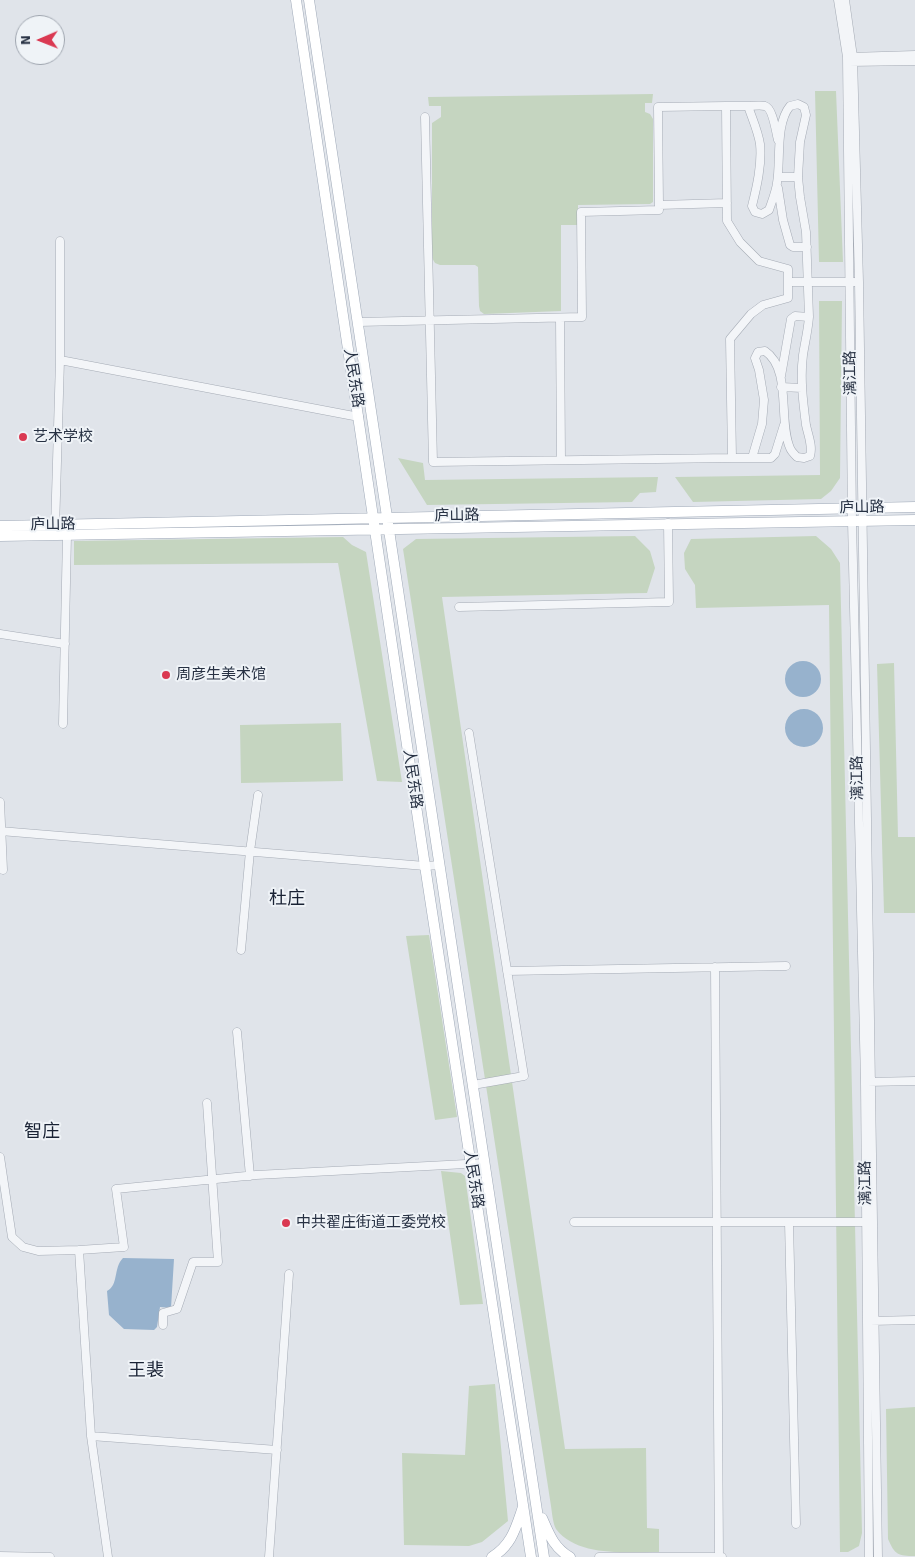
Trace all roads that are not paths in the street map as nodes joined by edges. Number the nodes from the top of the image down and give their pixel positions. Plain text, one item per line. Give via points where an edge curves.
1 (296, 0) edge
2 (309, 0) edge
3 (838, 0) edge
4 (845, 0) edge
5 (915, 55) edge
6 (850, 60) junction
7 (915, 62) edge
8 (726, 106) junction
9 (748, 106) junction
10 (425, 117) dead end
11 (774, 122) junction
12 (783, 122) junction
13 (779, 144) junction
14 (798, 177) junction
15 (778, 180) junction
16 (727, 203) junction
17 (659, 205) junction
18 (770, 207) junction
19 (781, 207) junction
20 (60, 241) dead end
21 (807, 247) junction
22 (789, 282) junction
23 (808, 282) junction
24 (850, 282) junction
25 (859, 282) junction
26 (809, 317) junction
27 (560, 318) junction
28 (430, 320) junction
29 (358, 322) junction
30 (773, 358) junction
31 (783, 358) junction
32 (60, 360) junction
33 (780, 378) junction
34 (782, 387) junction
35 (802, 388) junction
36 (359, 417) junction
37 (785, 420) junction
38 (780, 440) junction
39 (788, 440) junction
40 (732, 458) junction
41 (752, 458) junction
42 (561, 460) junction
43 (857, 508) junction
44 (915, 508) edge
45 (668, 512) junction
46 (373, 518) junction
47 (387, 518) junction
48 (915, 520) edge
49 (857, 521) junction
50 (668, 523) junction
51 (0, 526) edge
52 (375, 529) junction
53 (389, 529) junction
54 (55, 530) junction
55 (67, 535) junction
56 (0, 536) edge
57 (459, 607) dead end
58 (0, 634) edge
59 (65, 644) junction
60 (63, 724) dead end
61 (469, 733) dead end
62 (258, 795) dead end
63 (0, 802) edge
64 (1, 831) edge
65 (250, 851) junction
66 (440, 865) junction
67 (425, 866) junction
68 (3, 870) dead end
69 (241, 950) dead end
70 (786, 966) dead end
71 (714, 967) junction
72 (507, 971) junction
73 (237, 1032) dead end
74 (915, 1081) edge
75 (868, 1082) junction
76 (473, 1086) junction
77 (207, 1103) dead end
78 (0, 1157) edge
79 (470, 1163) junction
80 (485, 1163) junction
81 (250, 1176) junction
82 (213, 1179) junction
83 (574, 1222) dead end
84 (717, 1222) junction
85 (789, 1222) junction
86 (867, 1222) junction
87 (79, 1250) junction
88 (289, 1274) dead end
89 (915, 1320) edge
90 (871, 1321) junction
91 (163, 1325) dead end
92 (91, 1436) junction
93 (277, 1450) junction
94 (524, 1506) junction
95 (536, 1506) junction
96 (796, 1524) dead end
97 (0, 1556) edge
98 (50, 1557) edge
99 (108, 1557) edge
100 (269, 1557) edge
101 (492, 1557) edge
102 (531, 1557) edge
103 (544, 1557) edge
104 (570, 1557) edge
105 (599, 1557) edge
106 (720, 1557) edge
107 (870, 1557) edge
108 (878, 1557) edge

1 - 36 main road, 人民东路
2 - 29 main road, 人民东路
3 - 6 street, 漓江路
4 - 6 street, 漓江路
5 - 6 street
6 - 7 street
6 - 24 street, 漓江路
6 - 25 street, 漓江路
8 - 9 street
8 - 16 street
8 - 17 street via 658,107
9 - 11 street via 766,106
9 - 18 street via 760,143 752,206 755,212 762,214
10 - 28 street
11 - 12 street
11 - 13 street
12 - 13 street
12 - 14 street via 790,106 798,104 804,107 806,115
13 - 15 street
14 - 15 street
14 - 21 street
15 - 18 street
15 - 19 street
16 - 17 street
16 - 22 street via 728,221 740,242 759,261 788,269
17 - 27 street via 659,210 581,212 582,317
18 - 19 street
19 - 21 street via 790,245
20 - 32 street
21 - 23 street
22 - 23 street
22 - 40 street via 788,298 763,305 730,339
23 - 24 street
23 - 26 street
24 - 25 street
24 - 43 street, 漓江路
25 - 43 street, 漓江路
26 - 31 street via 795,316 791,319
26 - 35 street
27 - 28 street
27 - 42 street
28 - 29 street
28 - 42 street via 433,462
29 - 47 main road, 人民东路
30 - 31 street
30 - 33 street
30 - 41 street via 765,350 758,352 755,358 764,400 762,424
31 - 33 street
32 - 36 street
32 - 54 street
33 - 34 street
34 - 35 street
34 - 37 street
35 - 39 street via 812,451 810,456 796,457
36 - 46 main road, 人民东路
37 - 38 street
37 - 39 street
38 - 39 street
38 - 41 street via 771,458
40 - 41 street
40 - 42 street
43 - 44 main road, 庐山路
43 - 45 main road, 庐山路
43 - 49 street, 漓江路
45 - 47 main road, 庐山路
45 - 50 main road
46 - 47 main road, 庐山路
46 - 52 main road, 人民东路
46 - 54 main road, 庐山路
47 - 53 main road, 人民东路
48 - 49 main road, 庐山路
49 - 50 main road, 庐山路
49 - 75 street, 漓江路
50 - 53 main road, 庐山路
50 - 57 street via 669,602
51 - 54 main road, 庐山路
52 - 53 main road, 庐山路
52 - 55 main road, 庐山路
52 - 67 main road, 人民东路
53 - 66 main road, 人民东路
54 - 55 main road, 庐山路
54 - 56 main road, 庐山路
55 - 59 street
58 - 59 street
59 - 60 street
61 - 72 street
62 - 65 street
63 - 64 street
64 - 65 street
64 - 68 street
65 - 67 street
65 - 69 street
66 - 67 street
66 - 76 main road, 人民东路
67 - 79 main road, 人民东路
70 - 71 street
71 - 72 street
71 - 84 street
72 - 76 street via 524,1076
73 - 81 street
74 - 75 street
75 - 86 street, 漓江路
75 - 90 street, 漓江路
76 - 80 main road, 人民东路
77 - 82 street
78 - 87 street via 12,1238 23,1247 38,1251
79 - 80 street
79 - 81 street
79 - 94 main road, 人民东路
80 - 95 main road, 人民东路
81 - 82 street
82 - 87 street via 116,1189 124,1248
82 - 91 street via 218,1262 192,1262 177,1309 163,1313
83 - 84 street
84 - 85 street
84 - 106 street
85 - 86 street
85 - 96 street
86 - 90 street, 漓江路
87 - 92 street
88 - 93 street
89 - 90 street
90 - 107 street, 漓江路
90 - 108 street, 漓江路
92 - 93 street
92 - 99 street
93 - 100 street
94 - 101 main road via 511,1540
94 - 102 main road, 人民东路
95 - 103 main road, 人民东路
95 - 104 main road via 550,1538
97 - 98 street
105 - 106 street

